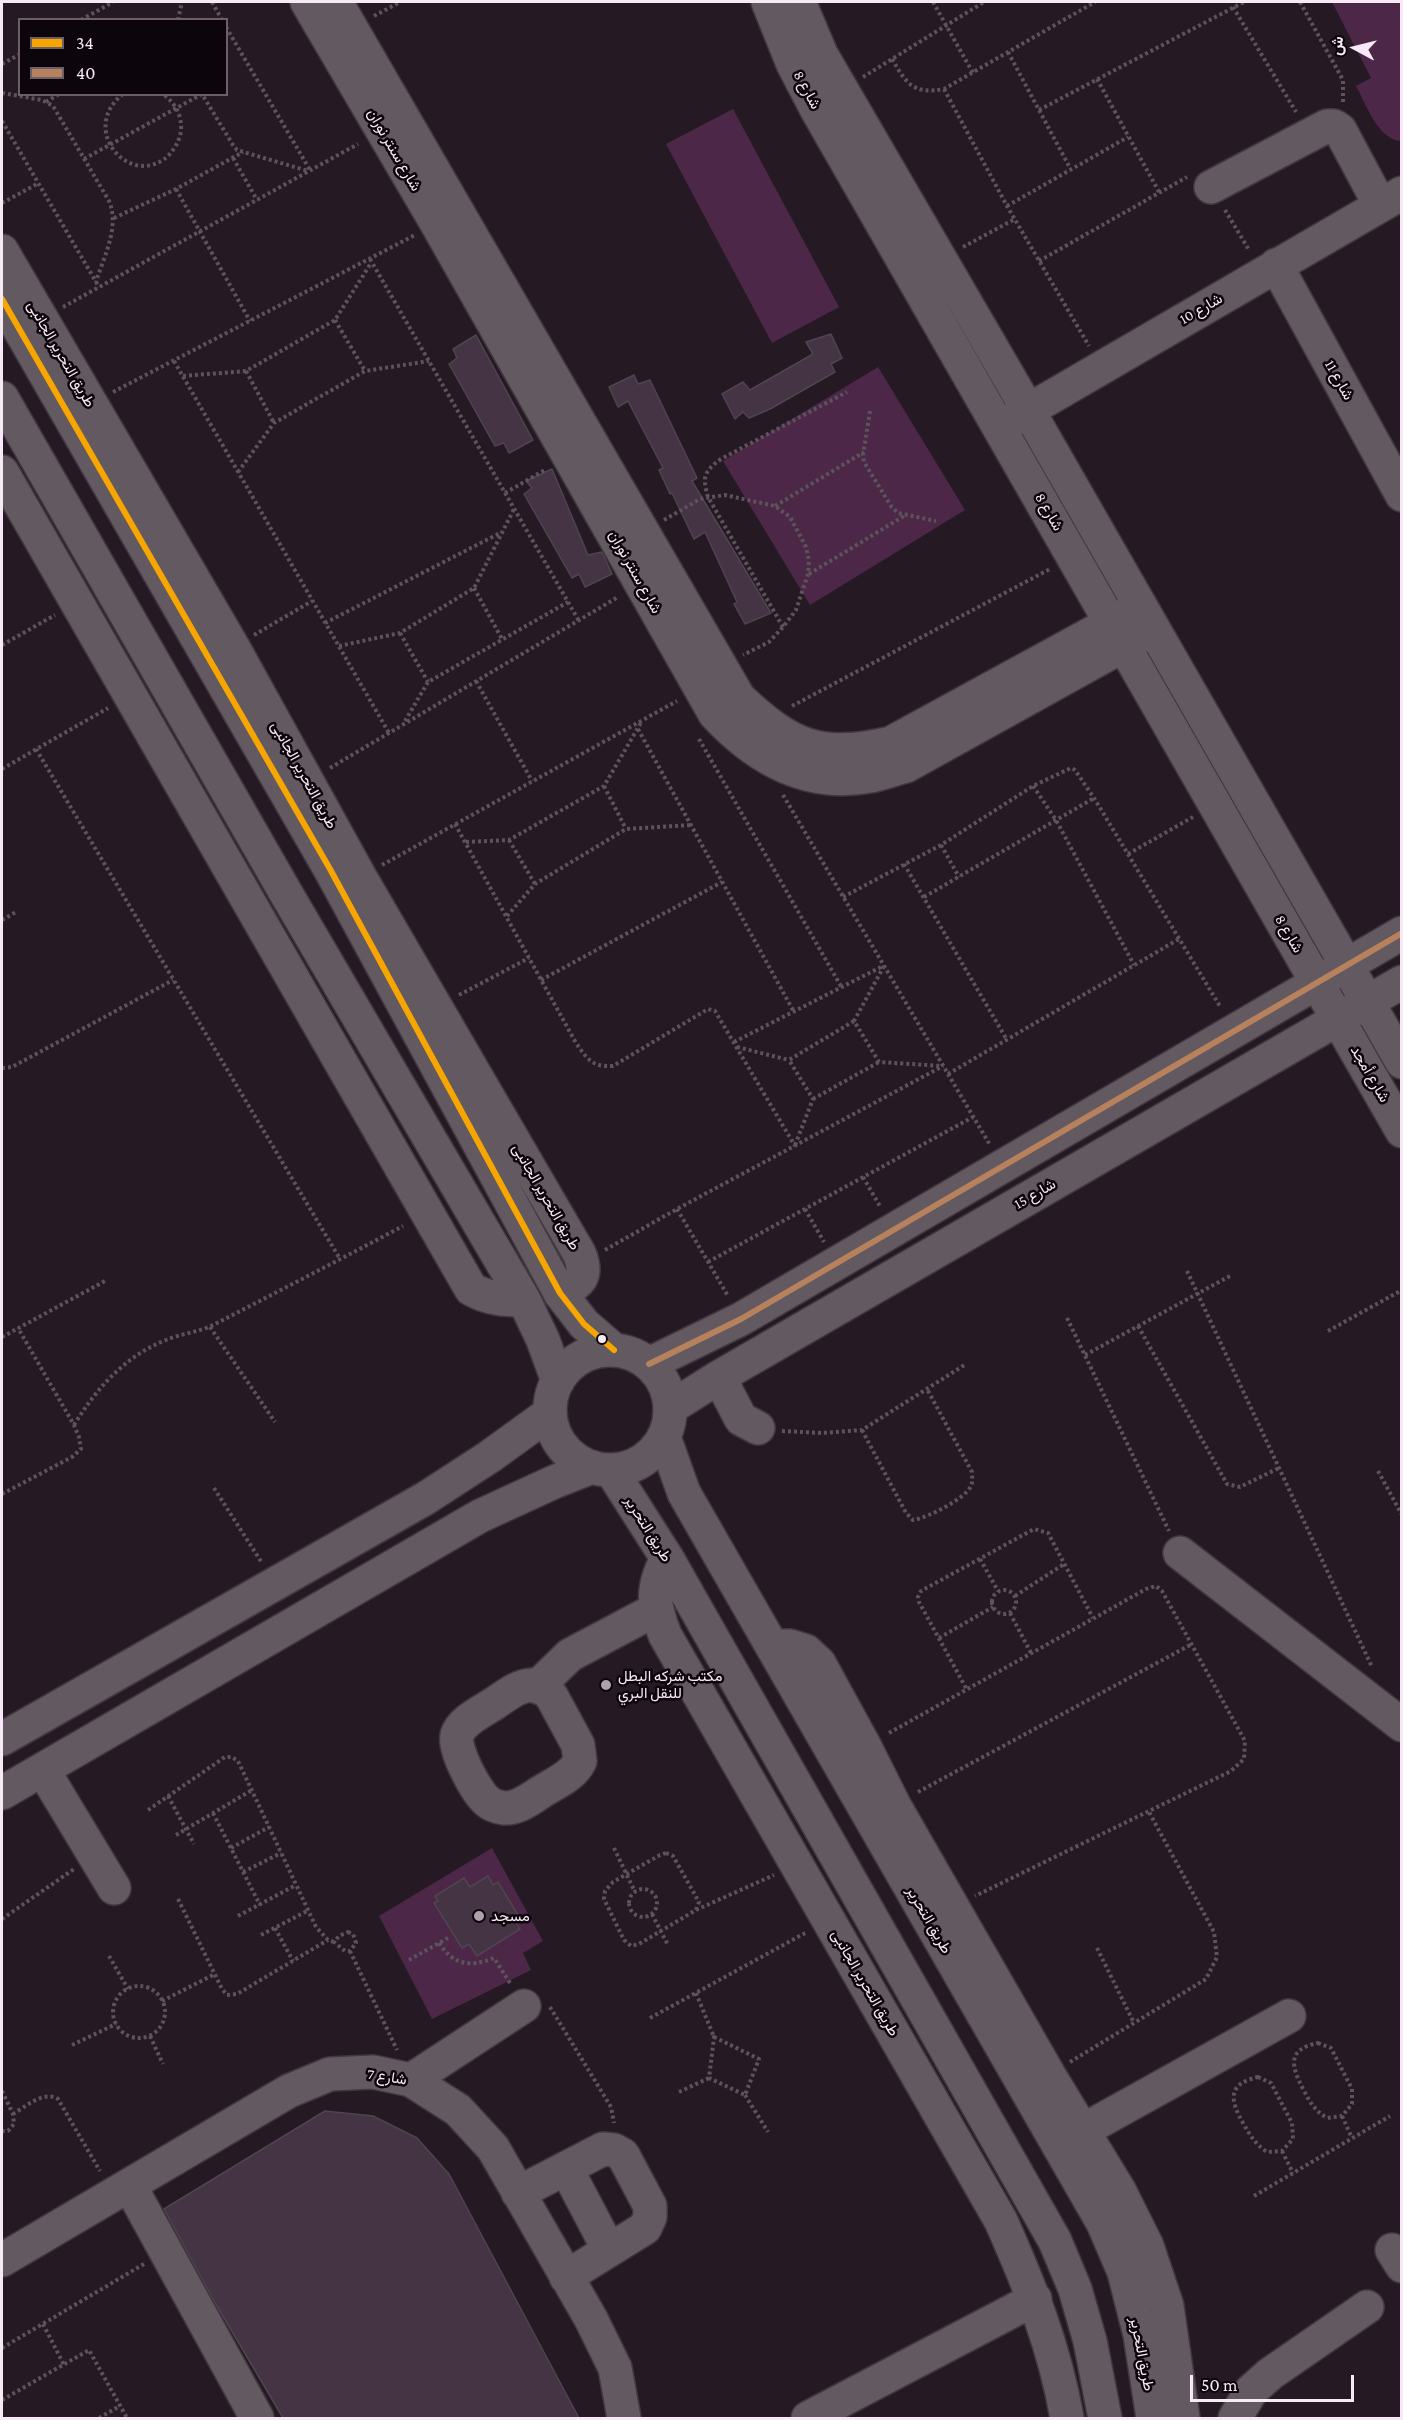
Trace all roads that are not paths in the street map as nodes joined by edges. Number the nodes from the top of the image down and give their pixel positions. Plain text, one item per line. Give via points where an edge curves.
1 (307, 2) edge
2 (336, 2) edge
3 (768, 2) edge
4 (799, 2) edge
5 (1211, 187) road end
6 (1391, 199) edge
7 (2, 251) edge
8 (1270, 269) junction
9 (2, 299) edge
10 (2, 398) edge
11 (1028, 410) junction
12 (1000, 426) junction
13 (2, 472) edge
14 (1401, 495) edge
15 (1146, 618) junction
16 (1118, 634) junction
17 (695, 691) junction
18 (191, 727) junction
19 (159, 746) junction
20 (326, 839) junction
21 (1401, 933) edge
22 (1346, 965) junction
23 (1317, 982) junction
24 (1401, 982) edge
25 (1367, 1002) junction
26 (1338, 1018) junction
27 (1401, 1062) edge
28 (1401, 1131) edge
29 (560, 1293) junction
30 (524, 1300) junction
31 (614, 1350) junction
32 (649, 1364) junction
33 (719, 1377) junction
34 (558, 1381) junction
35 (550, 1413) junction
36 (667, 1423) junction
37 (758, 1428) road end
38 (601, 1469) junction
39 (1180, 1553) road end
40 (667, 1558) junction
41 (655, 1610) junction
42 (772, 1646) junction
43 (538, 1686) dead end
44 (1401, 1725) edge
45 (2, 1738) edge
46 (43, 1770) junction
47 (2, 1793) edge
48 (844, 1873) junction
49 (114, 1888) dead end
50 (820, 1906) junction
51 (524, 2006) road end
52 (1289, 2016) dead end
53 (411, 2080) junction
54 (1082, 2131) junction
55 (566, 2168) junction
56 (122, 2191) junction
57 (518, 2193) junction
58 (609, 2250) junction
59 (2, 2260) edge
60 (566, 2277) junction
61 (1035, 2299) junction
62 (1367, 2307) dead end
63 (256, 2418) edge
64 (624, 2418) edge
65 (808, 2418) edge
66 (1067, 2418) edge
67 (1105, 2418) edge
68 (1153, 2418) edge
69 (1183, 2418) edge
70 (1235, 2418) edge

1 - 17 street, شارع سنتر نوران via 642,583
2 - 17 street, شارع سنتر نوران via 643,533
3 - 12 street, شارع 8 via 817,110
4 - 11 street, شارع 8 via 821,54
5 - 6 street via 1322,130 1340,130
6 - 8 street, شارع 10
7 - 20 street, طريق التحرير الجانبى via 307,781
8 - 11 street, شارع 10
8 - 14 street, شارع 11
9 - 20 street
10 - 18 street
11 - 12 street, شارع 10
11 - 15 street, شارع 8
12 - 16 street, شارع 8
13 - 19 street
15 - 16 street, شارع سنتر نوران
15 - 22 street, شارع 8
16 - 17 street, شارع سنتر نوران via 891,743 858,750 825,749 794,741 763,721 739,698
16 - 17 street, شارع سنتر نوران via 906,766 869,776 831,778 794,771 759,754 735,736
16 - 23 street, شارع 8
18 - 19 street
18 - 30 street
19 - 30 street via 471,1289 486,1297
20 - 29 street
20 - 29 street, طريق التحرير الجانبى via 360,877 584,1263 576,1286
21 - 22 street
22 - 23 street
22 - 25 street, شارع 8
23 - 26 street, شارع 8
23 - 32 street via 741,1319
24 - 25 street, شارع 15
25 - 26 street, شارع 15
25 - 27 street
26 - 28 street, شارع أمجد
26 - 33 street, شارع 15
29 - 31 street via 584,1324
30 - 34 street
31 - 32 street
31 - 34 street via 576,1361
32 - 36 street via 664,1384
33 - 36 street, شارع 15
33 - 37 street via 741,1419
34 - 35 street
35 - 38 street via 563,1447 581,1463
35 - 45 street via 426,1498
36 - 38 street via 651,1455 622,1469
36 - 42 street, طريق التحرير via 684,1493
38 - 40 street, طريق التحرير
38 - 46 street via 554,1482 480,1516
39 - 44 street
40 - 41 street, طريق التحرير الجانبى via 656,1583
40 - 48 street, طريق التحرير
41 - 43 street via 570,1655
41 - 50 street, طريق التحرير الجانبى via 665,1635
42 - 54 street via 798,1648 819,1663 894,1805
42 - 68 street, طريق التحرير via 1103,2223 1124,2272 1140,2334
46 - 47 street
46 - 49 street
48 - 50 street
48 - 67 street, طريق التحرير via 1055,2241 1075,2289 1090,2341
50 - 61 street, طريق التحرير الجانبى via 1001,2221
51 - 53 street
52 - 54 street
53 - 56 street, شارع 7 via 373,2072 330,2074 289,2091
53 - 57 street, شارع 7 via 458,2110 493,2148
54 - 69 street via 1119,2190 1147,2246 1167,2306
55 - 57 street
55 - 58 street
55 - 58 street via 603,2149 614,2150 623,2156 650,2206 645,2228
56 - 59 street, شارع 7
56 - 63 street via 165,2252
57 - 60 street, شارع 7
58 - 60 street
60 - 64 street, شارع 7 via 615,2368
61 - 65 street
61 - 66 street, طريق التحرير الجانبى via 1053,2354
62 - 70 street via 1270,2374 1251,2391

